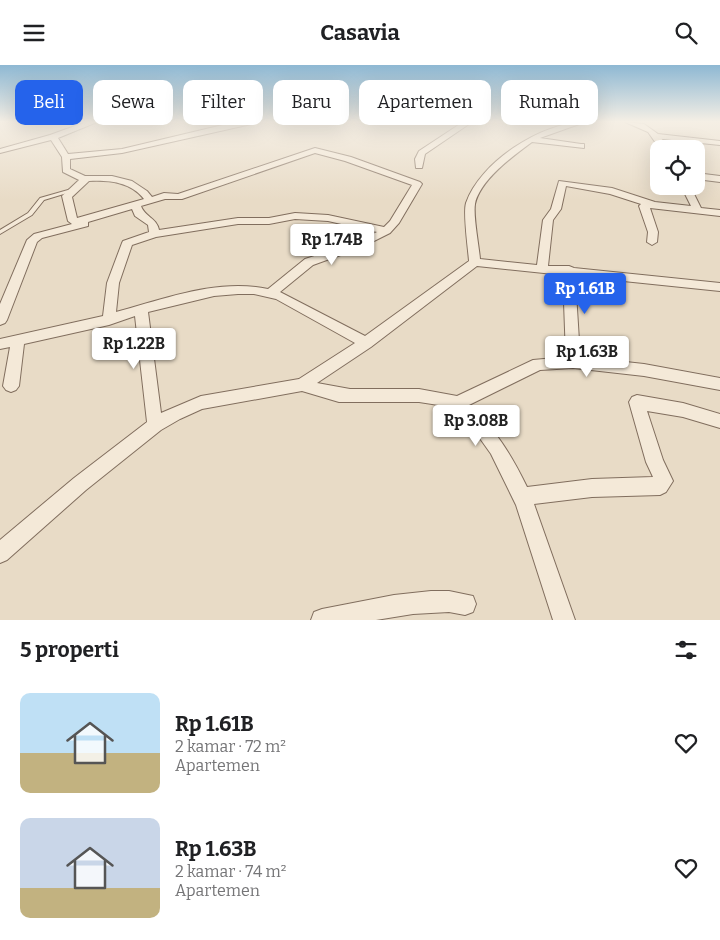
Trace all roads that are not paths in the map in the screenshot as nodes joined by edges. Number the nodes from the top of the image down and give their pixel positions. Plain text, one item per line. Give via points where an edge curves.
1 (60, 148) edge
2 (136, 148) edge
3 (430, 148) edge
4 (519, 148) edge
5 (66, 157) junction
6 (419, 166) dead end
7 (705, 177) edge
8 (84, 179) junction
9 (720, 179) edge
10 (75, 189) junction
11 (690, 195) edge
12 (149, 200) junction
13 (136, 205) junction
14 (654, 205) junction
15 (698, 211) junction
16 (720, 213) edge
17 (105, 218) dead end
18 (76, 224) junction
19 (386, 231) junction
20 (0, 232) edge
21 (154, 234) junction
22 (652, 242) dead end
23 (475, 262) junction
24 (542, 268) junction
25 (569, 270) junction
26 (720, 287) edge
27 (271, 293) junction
28 (141, 311) junction
29 (108, 319) junction
30 (0, 320) edge
31 (18, 340) junction
32 (366, 343) junction
33 (0, 344) edge
34 (573, 362) junction
35 (720, 384) edge
36 (302, 385) junction
37 (11, 387) dead end
38 (458, 403) junction
39 (720, 421) edge
40 (155, 425) junction
41 (521, 497) junction
42 (0, 553) edge
43 (465, 604) dead end
44 (330, 619) edge
45 (564, 620) edge

1 - 5 street
2 - 5 street
3 - 6 street via 422,153
4 - 23 street via 484,179 473,195 470,216
5 - 8 street via 66,170
7 - 9 street
8 - 10 street via 84,183
8 - 12 street via 130,183 144,191
10 - 18 street via 66,197
10 - 20 lane via 38,202 30,215
11 - 15 street
12 - 13 street
12 - 19 street via 179,197 318,150 416,183 417,187
13 - 18 street
13 - 21 street via 139,214 152,222
14 - 15 street
14 - 22 street via 643,207 653,232
14 - 24 street via 612,191 562,183 556,209 548,220
15 - 16 street
17 - 18 street
18 - 30 street via 32,240
19 - 21 street via 357,223 295,215
19 - 27 street via 356,246 309,261
21 - 29 street via 127,243 112,283
23 - 24 street
23 - 32 street
24 - 25 street
25 - 26 street
25 - 34 street
27 - 28 street via 214,292
27 - 32 street
28 - 29 street
28 - 40 street
29 - 31 street
31 - 33 street
31 - 37 street
32 - 36 street
34 - 35 street via 644,370
34 - 38 street via 538,364
36 - 38 street via 340,395 419,395
36 - 40 street via 201,403
38 - 41 street via 483,429 508,464
39 - 41 street via 637,402 655,463 664,481 660,486 592,488
40 - 42 street
41 - 45 street
43 - 44 street via 439,601

